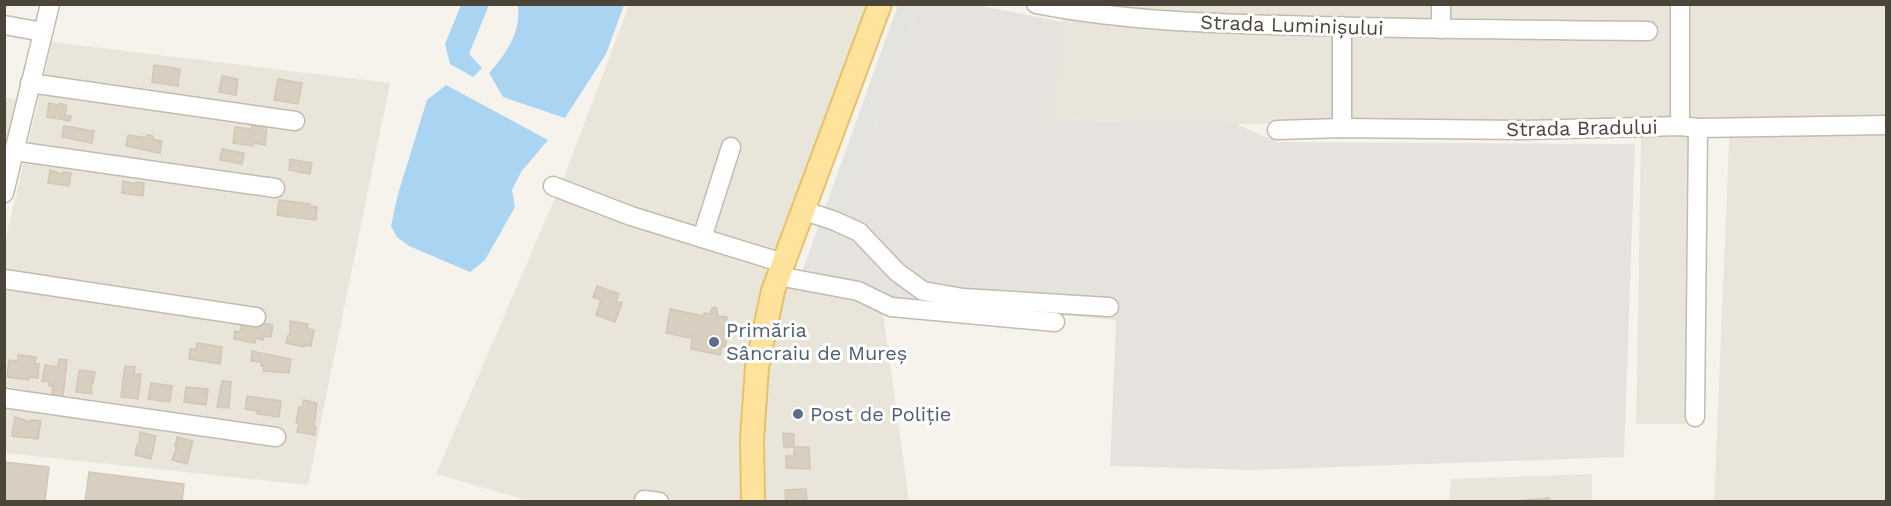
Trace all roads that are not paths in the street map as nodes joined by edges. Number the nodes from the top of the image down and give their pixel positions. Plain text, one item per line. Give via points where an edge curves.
1 (51, 4) edge
2 (880, 4) edge
3 (1036, 4) edge
4 (1441, 4) edge
5 (1680, 4) edge
6 (4, 25) edge
7 (1342, 26) junction
8 (1441, 29) junction
9 (1648, 31) dead end
10 (43, 32) junction
11 (30, 83) junction
12 (294, 121) dead end
13 (1887, 125) edge
14 (1680, 126) junction
15 (1342, 128) junction
16 (1698, 128) junction
17 (1277, 130) dead end
18 (731, 147) dead end
19 (15, 151) junction
20 (554, 186) dead end
21 (275, 188) dead end
22 (4, 193) edge
23 (802, 210) junction
24 (702, 238) junction
25 (781, 269) junction
26 (4, 279) edge
27 (1109, 307) dead end
28 (256, 317) dead end
29 (1055, 322) dead end
30 (4, 398) edge
31 (1695, 417) dead end
32 (276, 437) dead end
33 (753, 501) edge

1 - 10 street
2 - 23 main road
3 - 7 street, Strada Luminișului via 1070,11 1203,23
4 - 8 street
5 - 14 street
6 - 10 street
7 - 8 street, Strada Luminișului
7 - 15 street
8 - 9 street, Strada Luminișului
10 - 11 street
11 - 12 street
11 - 19 street
13 - 16 street, Strada Bradului
14 - 15 street, Strada Bradului via 1520,130
14 - 16 street, Strada Bradului
15 - 17 street, Strada Bradului
16 - 31 street
18 - 24 street
19 - 21 street
19 - 22 street
20 - 24 street
23 - 25 main road
23 - 27 street via 859,232 897,272 923,291 963,298
24 - 25 street
25 - 29 street via 858,291 891,307
25 - 33 main road via 757,367
26 - 28 street
30 - 32 street

